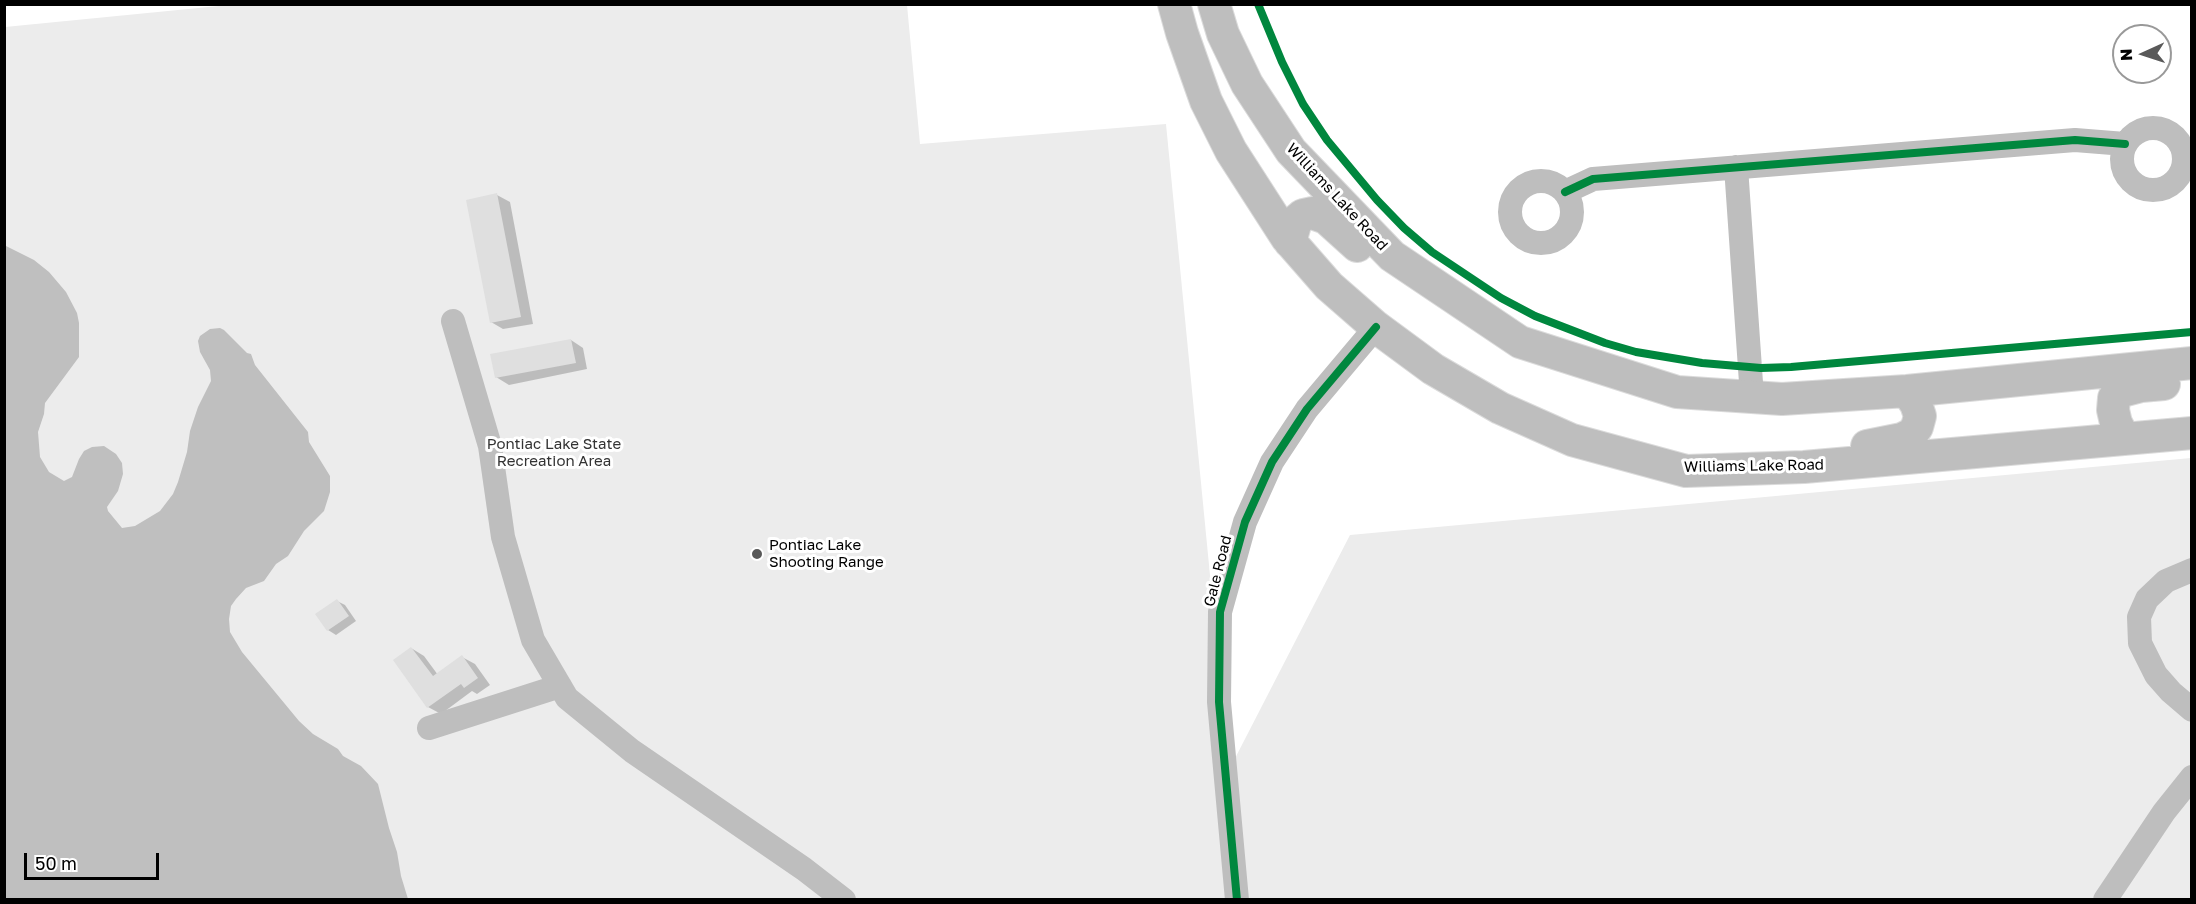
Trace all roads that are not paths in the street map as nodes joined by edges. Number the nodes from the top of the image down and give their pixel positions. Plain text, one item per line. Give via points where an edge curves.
1 (1174, 4) edge
2 (1214, 4) edge
3 (1242, 74) junction
4 (1202, 88) junction
5 (2125, 144) dead end
6 (1736, 167) junction
7 (1565, 192) dead end
8 (1290, 242) junction
9 (1462, 303) junction
10 (453, 321) dead end
11 (1376, 327) junction
12 (2192, 363) edge
13 (2192, 382) edge
14 (1907, 391) junction
15 (1752, 397) junction
16 (2192, 433) edge
17 (2124, 438) junction
18 (1686, 471) junction
19 (2191, 571) edge
20 (560, 686) junction
21 (2192, 710) edge
22 (429, 728) dead end
23 (2192, 777) edge
24 (844, 900) edge
25 (1237, 900) edge
26 (2105, 900) edge

1 - 4 main road, Williams Lake Road
2 - 3 main road, Williams Lake Road via 1222,34
3 - 4 main road via 1225,72
3 - 9 main road, Williams Lake Road via 1291,151 1392,256
4 - 8 main road, Williams Lake Road via 1231,152
5 - 6 street via 2075,140
6 - 7 street via 1593,179
6 - 15 street
8 - 9 main road via 1296,221 1303,215 1320,215 1414,296
8 - 11 main road, Williams Lake Road via 1329,286
9 - 15 main road, Williams Lake Road via 1520,342 1677,392
10 - 20 street via 490,446 502,537 533,640
11 - 18 main road, Williams Lake Road via 1433,369 1500,408 1572,440
11 - 25 street, Gale Road via 1307,409 1272,462 1245,522 1221,612 1220,702
12 - 14 main road, Williams Lake Road
13 - 17 main road via 2122,391 2114,398 2113,410
14 - 15 main road, Williams Lake Road via 1782,399
14 - 18 main road via 1920,416 1912,434 1902,440 1736,453
16 - 17 main road, Williams Lake Road
17 - 18 main road, Williams Lake Road via 1804,467
19 - 21 street via 2166,581 2146,599 2139,617 2140,643 2156,675
20 - 22 street
20 - 24 street via 567,699 632,751 804,868
23 - 26 street

